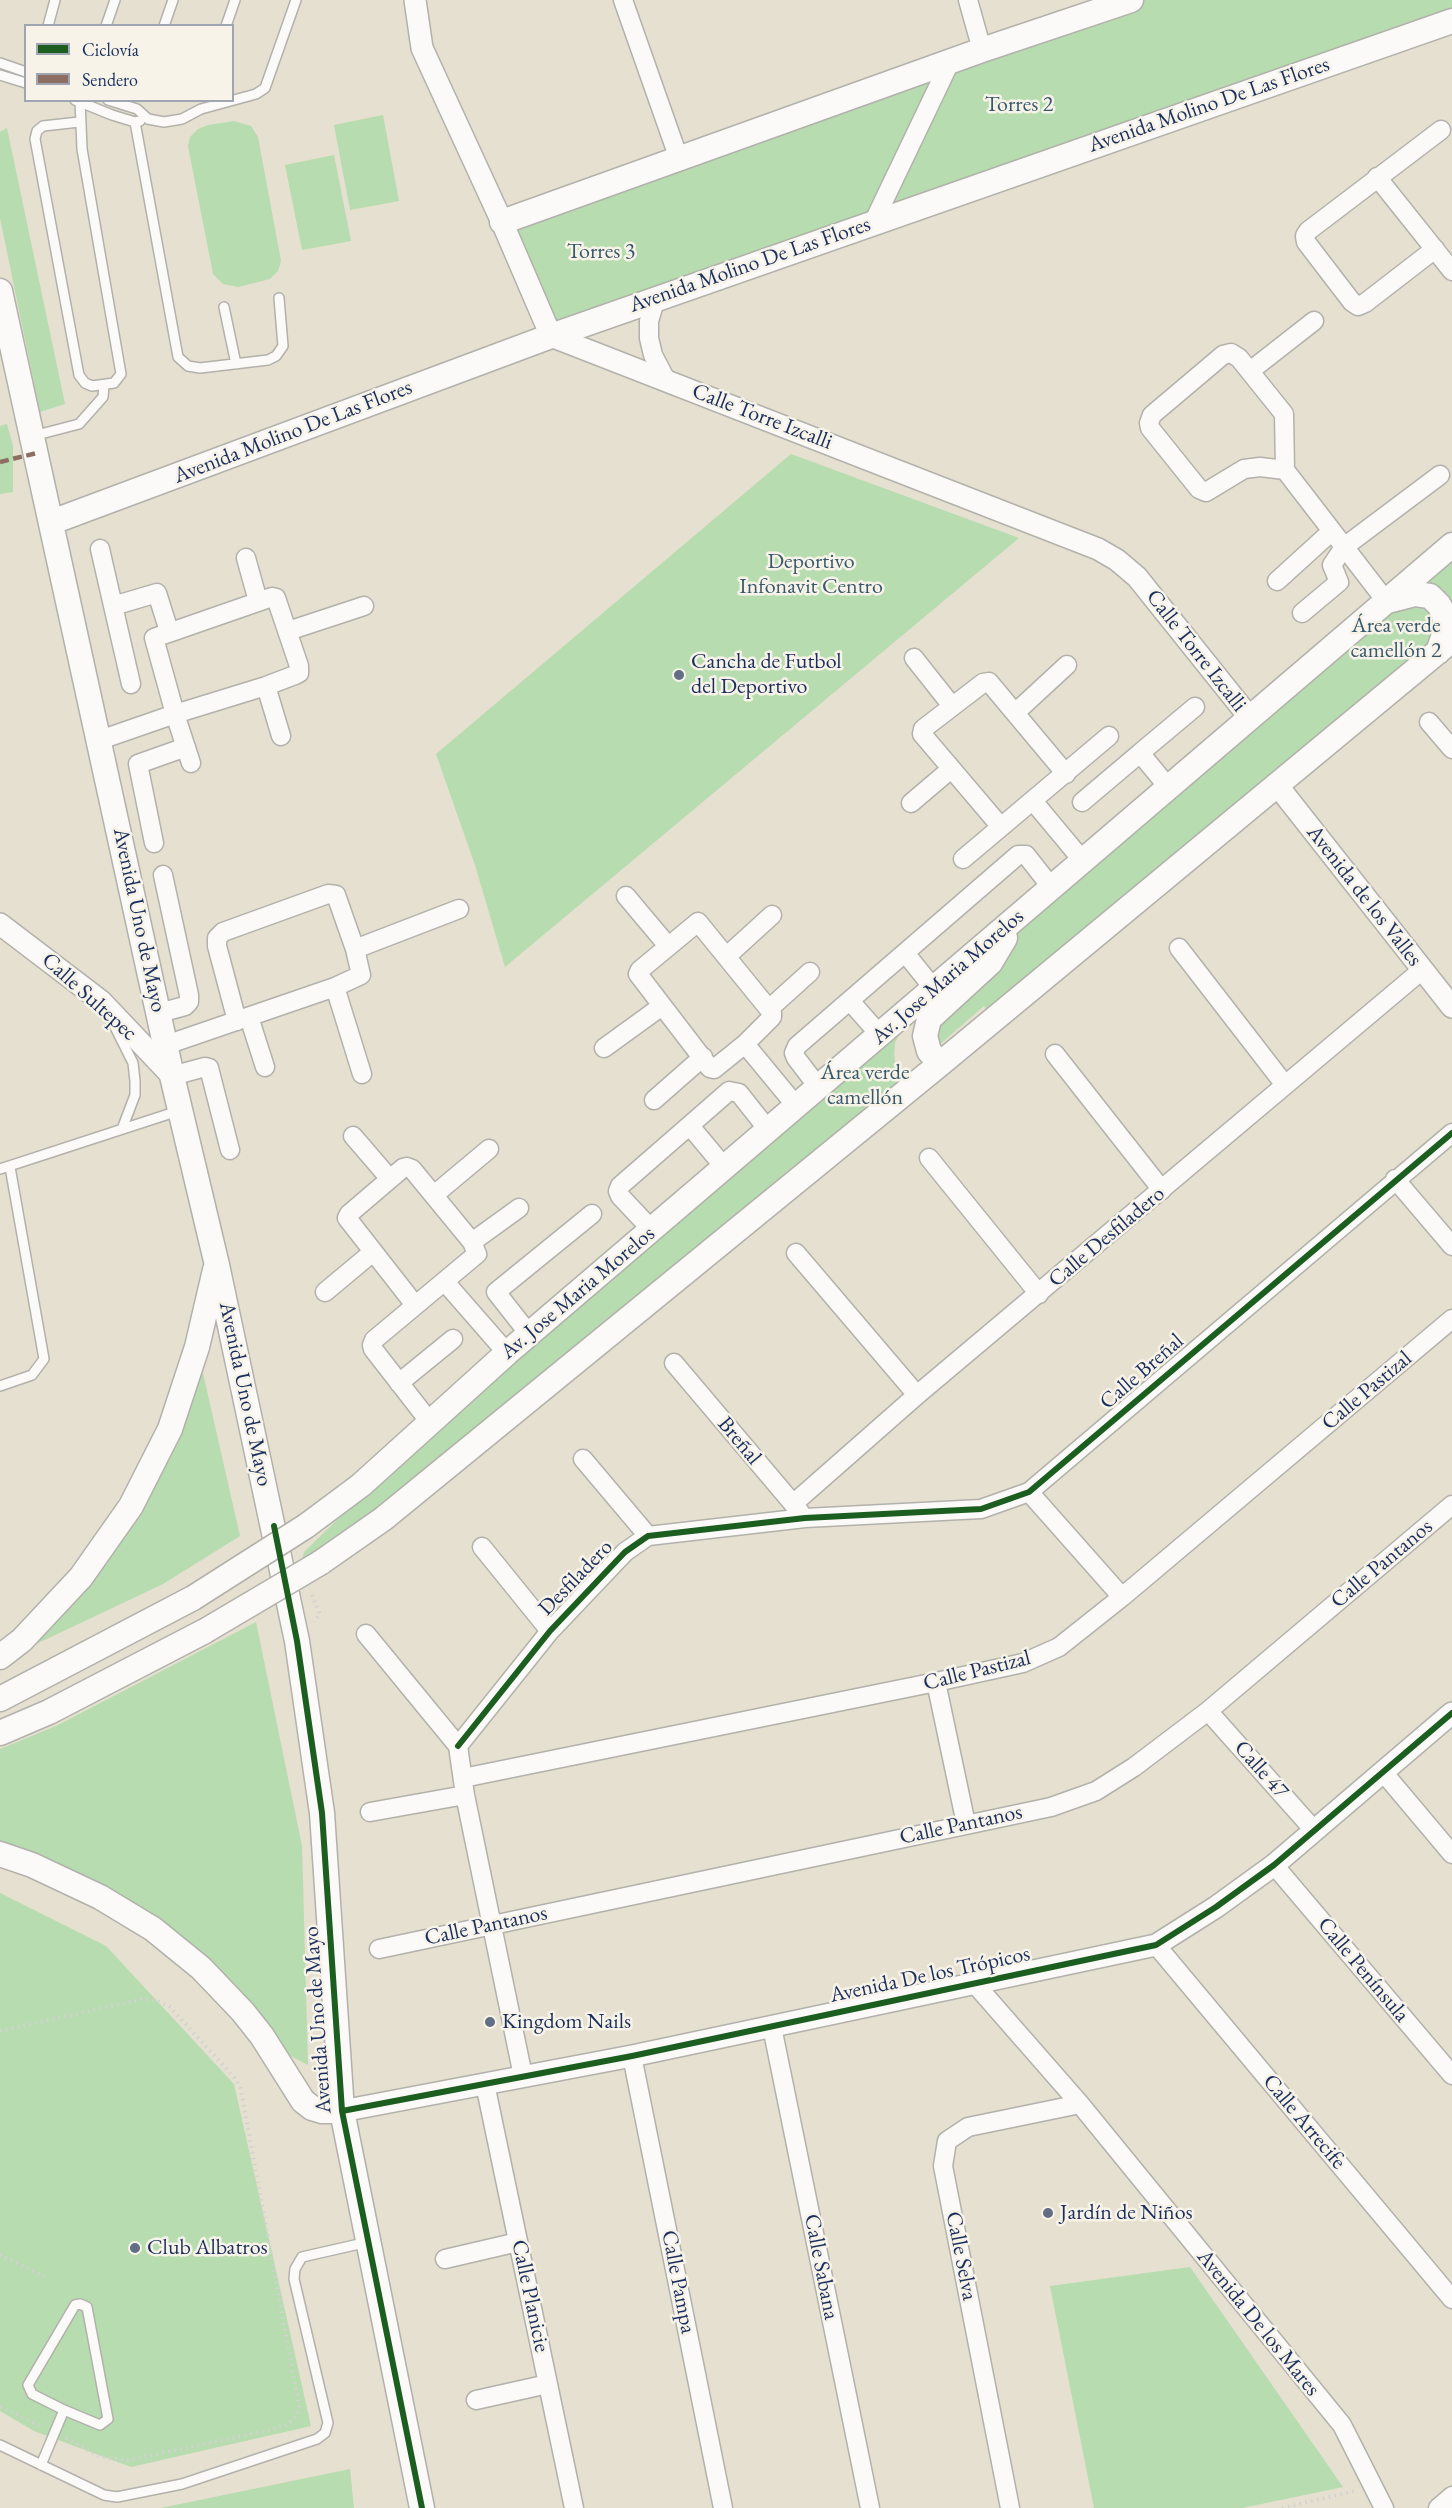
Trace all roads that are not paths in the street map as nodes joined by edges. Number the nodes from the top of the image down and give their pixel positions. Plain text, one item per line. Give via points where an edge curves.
1 (55, 0) edge
2 (115, 0) edge
3 (173, 0) edge
4 (235, 0) edge
5 (296, 0) edge
6 (415, 0) edge
7 (623, 0) edge
8 (968, 0) edge
9 (1131, 0) edge
10 (1452, 21) edge
11 (49, 24) edge
12 (107, 24) edge
13 (165, 24) edge
14 (227, 24) edge
15 (982, 50) junction
16 (950, 62) junction
17 (0, 63) edge
18 (24, 71) edge
19 (0, 75) edge
20 (24, 82) edge
21 (234, 101) edge
22 (78, 102) edge
23 (81, 102) edge
24 (224, 102) edge
25 (134, 104) edge
26 (202, 105) edge
27 (148, 118) junction
28 (135, 122) junction
29 (79, 123) junction
30 (1441, 130) dead end
31 (679, 159) junction
32 (1377, 177) junction
33 (874, 221) junction
34 (502, 222) junction
35 (1435, 249) junction
36 (1452, 271) edge
37 (0, 291) edge
38 (279, 298) dead end
39 (656, 298) junction
40 (224, 306) dead end
41 (1314, 321) dead end
42 (551, 336) junction
43 (236, 364) junction
44 (1250, 372) junction
45 (666, 380) junction
46 (104, 385) junction
47 (33, 436) junction
48 (1285, 470) junction
49 (1440, 475) dead end
50 (52, 522) junction
51 (1332, 531) junction
52 (1452, 545) edge
53 (1344, 547) junction
54 (100, 549) dead end
55 (246, 558) dead end
56 (1277, 581) dead end
57 (258, 601) junction
58 (1386, 601) junction
59 (113, 606) junction
60 (364, 606) dead end
61 (1302, 614) dead end
62 (169, 631) junction
63 (288, 631) junction
64 (1445, 646) edge
65 (914, 658) dead end
66 (1067, 665) dead end
67 (131, 684) dead end
68 (266, 686) junction
69 (952, 706) junction
70 (1195, 707) dead end
71 (1015, 713) junction
72 (176, 714) junction
73 (1250, 718) junction
74 (1429, 722) dead end
75 (281, 736) dead end
76 (1109, 736) dead end
77 (100, 740) junction
78 (1452, 749) edge
79 (1140, 753) junction
80 (951, 769) junction
81 (1066, 774) junction
82 (1277, 785) junction
83 (1169, 788) junction
84 (1033, 801) junction
85 (1082, 802) dead end
86 (911, 804) dead end
87 (1001, 827) junction
88 (154, 843) dead end
89 (963, 859) dead end
90 (1083, 861) junction
91 (163, 875) dead end
92 (1052, 888) junction
93 (626, 896) dead end
94 (459, 909) dead end
95 (772, 915) dead end
96 (1017, 918) junction
97 (0, 924) edge
98 (668, 946) junction
99 (1179, 948) dead end
100 (355, 949) junction
101 (906, 954) junction
102 (728, 956) junction
103 (1422, 970) junction
104 (810, 972) dead end
105 (335, 987) junction
106 (934, 989) junction
107 (100, 1001) junction
108 (850, 1001) junction
109 (1451, 1004) edge
110 (662, 1006) junction
111 (769, 1009) junction
112 (159, 1013) junction
113 (243, 1019) junction
114 (880, 1035) junction
115 (745, 1044) junction
116 (166, 1045) junction
117 (604, 1048) dead end
118 (1055, 1054) dead end
119 (703, 1057) junction
120 (940, 1064) junction
121 (265, 1067) dead end
122 (362, 1074) dead end
123 (172, 1076) junction
124 (1285, 1084) junction
125 (819, 1088) junction
126 (654, 1100) dead end
127 (797, 1107) junction
128 (180, 1110) junction
129 (690, 1126) junction
130 (122, 1129) junction
131 (769, 1131) junction
132 (1452, 1133) edge
133 (353, 1136) dead end
134 (489, 1149) dead end
135 (230, 1150) dead end
136 (929, 1158) dead end
137 (10, 1167) junction
138 (725, 1168) junction
139 (0, 1169) edge
140 (390, 1179) junction
141 (1395, 1179) junction
142 (1162, 1190) junction
143 (434, 1195) junction
144 (519, 1208) dead end
145 (592, 1214) dead end
146 (651, 1230) junction
147 (472, 1242) junction
148 (1452, 1246) edge
149 (373, 1252) junction
150 (796, 1253) dead end
151 (217, 1265) junction
152 (445, 1282) junction
153 (325, 1292) dead end
154 (1040, 1294) junction
155 (415, 1305) junction
156 (1452, 1318) edge
157 (529, 1334) junction
158 (453, 1339) dead end
159 (507, 1353) junction
160 (674, 1363) dead end
161 (399, 1383) junction
162 (0, 1386) edge
163 (917, 1395) junction
164 (429, 1421) junction
165 (583, 1459) dead end
166 (1029, 1492) junction
167 (1452, 1505) edge
168 (799, 1511) junction
169 (648, 1536) junction
170 (482, 1547) dead end
171 (1122, 1597) junction
172 (550, 1631) junction
173 (366, 1634) dead end
174 (0, 1657) edge
175 (936, 1682) junction
176 (0, 1699) edge
177 (1208, 1711) junction
178 (1452, 1713) edge
179 (0, 1733) edge
180 (458, 1746) junction
181 (1383, 1772) junction
182 (464, 1787) junction
183 (370, 1812) dead end
184 (966, 1824) junction
185 (1313, 1829) junction
186 (0, 1854) edge
187 (1452, 1854) edge
188 (1274, 1864) junction
189 (494, 1924) junction
190 (1156, 1945) junction
191 (378, 1949) dead end
192 (975, 1984) junction
193 (772, 2027) junction
194 (632, 2056) junction
195 (524, 2076) junction
196 (1452, 2076) edge
197 (485, 2084) junction
198 (1080, 2104) junction
199 (342, 2111) junction
200 (368, 2242) junction
201 (518, 2242) junction
202 (446, 2259) dead end
203 (1452, 2298) edge
204 (548, 2384) junction
205 (476, 2400) dead end
206 (64, 2410) junction
207 (0, 2445) edge
208 (413, 2464) junction
209 (40, 2465) junction
210 (1452, 2496) edge
211 (412, 2508) edge
212 (422, 2508) edge
213 (574, 2508) edge
214 (723, 2508) edge
215 (870, 2508) edge
216 (1010, 2508) edge
217 (1384, 2508) edge
218 (1438, 2508) edge

1 - 11 lane
2 - 12 lane
3 - 13 lane
4 - 14 lane
5 - 21 lane via 265,88
6 - 34 street via 422,48
7 - 31 street
8 - 15 street
9 - 15 main road
10 - 33 main road, Avenida Molino De Las Flores
15 - 16 main road
16 - 31 main road
16 - 33 street
17 - 18 lane
19 - 20 lane
22 - 29 lane
23 - 28 lane
24 - 26 lane
25 - 27 lane
26 - 27 lane via 173,121
27 - 28 lane
28 - 43 lane via 178,357 188,366 200,368
29 - 46 lane via 121,374 114,383
29 - 46 lane via 43,126 35,139 79,375 92,386
30 - 32 street
31 - 34 main road
32 - 35 street
32 - 35 street via 1305,236 1305,242 1352,302 1358,306 1365,303
33 - 39 main road, Avenida Molino De Las Flores
34 - 42 street
35 - 36 street
37 - 47 main road, Avenida Uno de Mayo
38 - 43 lane via 283,346 268,360
39 - 42 main road, Avenida Molino De Las Flores
39 - 45 street via 649,338
40 - 43 lane
41 - 44 street
42 - 45 street, Calle Torre Izcalli
42 - 50 main road, Avenida Molino De Las Flores
44 - 48 street via 1284,414
44 - 48 street via 1239,358 1231,353 1223,355 1152,415 1150,428 1199,489 1206,492 1245,470
45 - 73 street, Calle Torre Izcalli via 1098,549 1137,577
46 - 47 lane via 103,397 79,424
47 - 50 main road, Avenida Uno de Mayo
48 - 51 street
49 - 53 street
50 - 77 main road, Avenida Uno de Mayo
51 - 53 street
51 - 56 street
52 - 58 main road, Av. Jose Maria Morelos
53 - 58 street
53 - 61 street via 1332,565 1339,582
54 - 59 street
55 - 57 street
57 - 62 street
57 - 63 street via 276,597
58 - 64 main road via 1415,594 1430,596 1444,614
58 - 73 main road, Av. Jose Maria Morelos
59 - 62 street via 157,593
59 - 67 street
60 - 63 street
62 - 72 street via 157,636 154,642
63 - 68 street via 298,673
64 - 82 main road
65 - 69 street
66 - 71 street
68 - 72 street
68 - 75 street
69 - 71 street via 986,681
69 - 80 street via 921,732
70 - 79 street
71 - 81 street
72 - 77 street
72 - 88 street via 189,755 138,764
73 - 83 main road, Av. Jose Maria Morelos
74 - 78 street
76 - 81 street
77 - 112 main road, Avenida Uno de Mayo
79 - 83 street
79 - 85 street
80 - 86 street
80 - 87 street
81 - 84 street
82 - 103 street, Avenida de los Valles
82 - 120 main road
83 - 90 main road, Av. Jose Maria Morelos
84 - 87 street
84 - 90 street
87 - 89 street
90 - 92 main road, Av. Jose Maria Morelos
91 - 112 street via 189,1002
92 - 96 main road, Av. Jose Maria Morelos
92 - 101 street via 1026,855 1018,855
93 - 98 street
94 - 100 street
95 - 102 street
96 - 106 main road, Av. Jose Maria Morelos
96 - 120 main road via 990,963 929,1019 925,1036 929,1051
97 - 107 street, Calle Sultepec
98 - 102 street via 698,922
98 - 110 street via 638,974
99 - 124 street
100 - 105 street via 361,975
100 - 113 street via 336,895 328,894 223,932 217,938 217,946
101 - 106 street
101 - 108 street
102 - 111 street
103 - 109 street, Avenida de los Valles
103 - 124 street, Calle Desfiladero
104 - 111 street
105 - 113 street
105 - 122 street
106 - 114 main road, Av. Jose Maria Morelos
107 - 123 street, Calle Sultepec
107 - 130 lane via 133,1064 135,1095
108 - 114 street
108 - 125 street via 797,1046 794,1053
110 - 117 street
110 - 119 street
111 - 115 street via 772,1017
112 - 116 main road, Avenida Uno de Mayo
113 - 116 street
113 - 121 street
114 - 125 main road, Av. Jose Maria Morelos
115 - 119 street via 718,1067 710,1068
115 - 127 street
116 - 123 main road, Avenida Uno de Mayo
118 - 142 street
119 - 126 street
120 - 179 main road, bridge via 383,1519 320,1563 205,1631 49,1712
123 - 128 main road, Avenida Uno de Mayo
123 - 135 street via 209,1068
124 - 142 street, Calle Desfiladero
125 - 127 main road, Av. Jose Maria Morelos
127 - 131 main road, Av. Jose Maria Morelos
128 - 130 lane
128 - 151 main road, Avenida Uno de Mayo
129 - 131 street via 729,1091 734,1091
129 - 138 street
129 - 146 street via 618,1191
130 - 137 lane
131 - 138 main road, Av. Jose Maria Morelos
132 - 141 street, Calle Breñal
133 - 140 street
134 - 143 street
136 - 154 street
137 - 139 lane
137 - 162 lane via 44,1359 32,1375
138 - 146 main road, Av. Jose Maria Morelos
140 - 143 street via 408,1167
140 - 149 street via 347,1218
141 - 148 street
141 - 166 street, Calle Breñal
142 - 154 street, Calle Desfiladero
143 - 147 street
144 - 147 street
145 - 157 street via 496,1292
146 - 157 main road, Av. Jose Maria Morelos
147 - 152 street via 475,1257
149 - 153 street
149 - 155 street
150 - 163 street
151 - 174 main road via 197,1347 170,1429 131,1506 81,1577 22,1640
151 - 199 main road, Avenida Uno de Mayo via 297,1641 322,1813
152 - 155 street
152 - 159 street
154 - 163 street, Calle Desfiladero
155 - 161 street via 372,1345
156 - 171 street, Calle Pastizal
157 - 159 main road, Av. Jose Maria Morelos
158 - 161 street
159 - 164 main road, Av. Jose Maria Morelos
160 - 168 street, Breñal
161 - 164 street
163 - 168 street, Calle Desfiladero
164 - 176 main road, Av. Jose Maria Morelos, bridge via 361,1485 306,1526 193,1598
165 - 169 street
166 - 168 street, Calle Breñal via 981,1509
166 - 171 street
167 - 177 street, Calle Pantanos
168 - 169 street, Desfiladero
169 - 172 street, Desfiladero via 625,1552
170 - 172 street
171 - 175 street, Calle Pastizal via 1059,1647 1023,1663
172 - 180 street, Desfiladero
173 - 180 street
175 - 182 street, Calle Pastizal
175 - 184 street
177 - 184 street, Calle Pantanos via 1096,1791 1051,1806
177 - 185 street, Calle 47
178 - 181 street, Avenida De los Trópicos
180 - 182 street
181 - 185 street, Avenida De los Trópicos
181 - 187 street
182 - 183 street, Calle Pastizal
182 - 189 street
184 - 189 street, Calle Pantanos
185 - 188 street, Avenida De los Trópicos
186 - 199 main road via 91,1892 153,1929 201,1968 243,2012 303,2101 312,2108
188 - 190 street, Avenida De los Trópicos
188 - 196 street, Calle Península
189 - 191 street, Calle Pantanos
189 - 195 street
190 - 192 street, Avenida De los Trópicos
190 - 203 street, Calle Arrecife
192 - 193 street, Avenida De los Trópicos
192 - 198 street, Avenida De los Mares
193 - 194 street, Avenida De los Trópicos
193 - 215 street, Calle Sabana
194 - 195 street, Avenida De los Trópicos
194 - 214 street, Calle Pampa
195 - 197 street, Avenida De los Trópicos
197 - 199 street, Avenida De los Trópicos
197 - 201 street, Calle Planicie
198 - 216 street, Calle Selva via 968,2127 947,2140 943,2166
198 - 217 street, Avenida De los Mares via 1342,2425
199 - 200 main road, Avenida Uno de Mayo
200 - 208 main road, Avenida Uno de Mayo
200 - 209 lane via 302,2257 295,2269 294,2279 328,2423 325,2433 317,2439 182,2484 117,2498
201 - 202 street
201 - 204 street, Calle Planicie
204 - 205 street
204 - 213 street, Calle Planicie
206 - 206 lane via 32,2394 28,2385 75,2305 80,2304 87,2307 108,2419 100,2425
206 - 209 lane
207 - 209 lane
208 - 211 street
208 - 212 main road, Avenida Uno de Mayo
210 - 218 street

